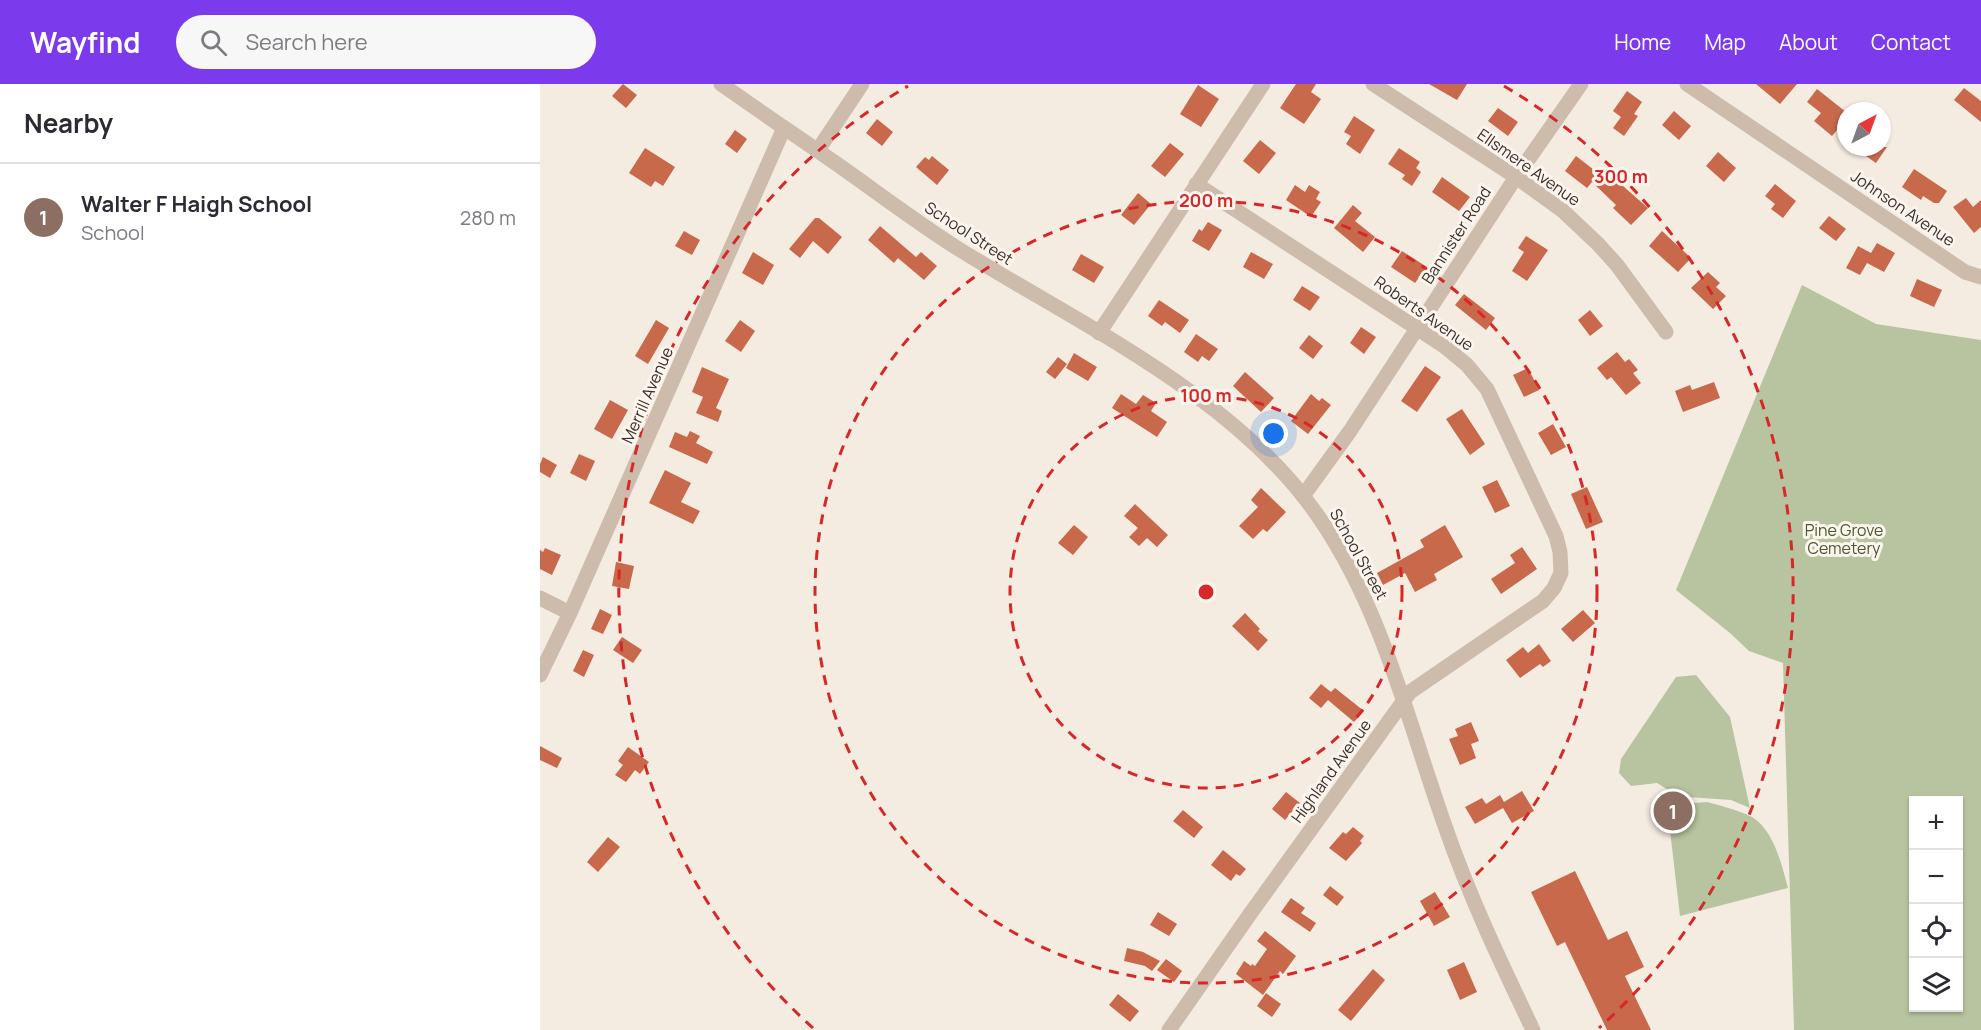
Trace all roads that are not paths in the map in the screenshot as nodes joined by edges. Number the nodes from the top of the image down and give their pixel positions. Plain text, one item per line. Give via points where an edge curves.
1 (721, 84) edge
2 (862, 84) edge
3 (1263, 84) edge
4 (1373, 84) edge
5 (1581, 84) edge
6 (1687, 84) edge
7 (784, 128) junction
8 (818, 150) junction
9 (1516, 177) junction
10 (1196, 184) junction
11 (1981, 277) edge
12 (1417, 328) junction
13 (1666, 332) dead end
14 (1099, 333) junction
15 (1303, 496) junction
16 (1561, 573) joint
17 (540, 598) edge
18 (570, 613) junction
19 (540, 675) edge
20 (1403, 702) junction
21 (1169, 1030) edge
22 (1533, 1030) edge

1 - 7 street, School Street
2 - 8 street
3 - 10 street
4 - 9 street, Ellsmere Avenue
5 - 9 street, Bannister Road
6 - 11 street, Johnson Avenue via 1965,272
7 - 8 street, School Street
7 - 18 street, Merrill Avenue
8 - 14 street, School Street via 953,245
9 - 12 street, Bannister Road
9 - 13 street, Ellsmere Avenue via 1563,211 1598,244
10 - 12 street, Roberts Avenue
10 - 14 street
12 - 15 street, Bannister Road
12 - 16 street, Roberts Avenue via 1462,360 1487,389 1553,528
14 - 15 street, School Street via 1155,367 1219,414
15 - 20 street, School Street via 1353,575 1384,645
16 - 20 street, Highland Avenue via 1543,601 1424,682
17 - 18 street
18 - 19 street, Merrill Avenue
20 - 21 street, Highland Avenue
20 - 22 street, School Street via 1458,862

